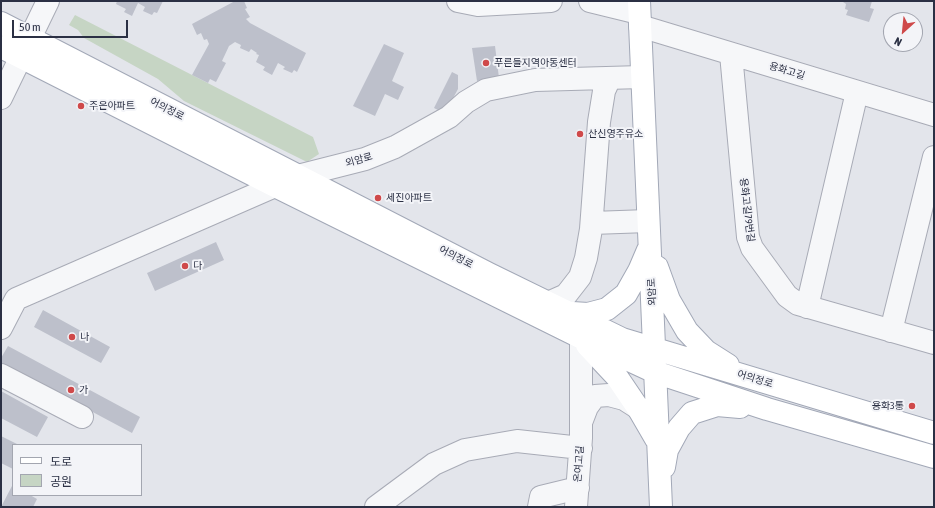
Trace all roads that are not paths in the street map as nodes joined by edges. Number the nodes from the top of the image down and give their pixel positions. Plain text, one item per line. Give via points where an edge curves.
1 (48, 1) edge
2 (458, 1) edge
3 (551, 1) edge
4 (590, 1) edge
5 (639, 13) edge
6 (1, 23) edge
7 (1, 47) edge
8 (26, 48) junction
9 (731, 54) junction
10 (642, 77) junction
11 (610, 78) junction
12 (857, 92) junction
13 (1, 98) edge
14 (934, 115) edge
15 (934, 157) edge
16 (298, 176) junction
17 (276, 186) junction
18 (648, 221) junction
19 (592, 223) junction
20 (650, 245) junction
21 (548, 303) junction
22 (807, 307) junction
23 (569, 313) junction
24 (1, 328) edge
25 (891, 330) junction
26 (581, 338) junction
27 (934, 343) edge
28 (654, 349) junction
29 (655, 372) junction
30 (1, 374) edge
31 (755, 380) junction
32 (638, 408) junction
33 (767, 409) junction
34 (82, 417) dead end
35 (581, 422) junction
36 (934, 433) edge
37 (658, 444) junction
38 (581, 448) junction
39 (934, 457) edge
40 (577, 497) edge
41 (661, 499) edge
42 (376, 507) edge
43 (539, 507) edge

1 - 8 street
2 - 3 street via 478,5
4 - 5 street, 용화고길
5 - 9 street, 용화고길
5 - 10 main road, 외암로
6 - 8 main road, 어의정로
7 - 8 main road, 어의정로
8 - 13 street
8 - 16 main road, 어의정로
8 - 17 main road, 어의정로
9 - 12 street, 용화고길
9 - 22 street, 용화고길79번길 via 748,237 752,248 787,296
10 - 11 street, 외암로
10 - 18 main road, 외암로
11 - 16 street, 외암로 via 535,80 486,90 448,117 395,147 365,159
11 - 19 street via 604,91 599,122
12 - 14 street, 용화고길
12 - 22 street
15 - 25 street
16 - 17 street, 외암로
16 - 21 main road, 어의정로
17 - 24 street, 외암로 via 16,300
17 - 26 main road, 어의정로
18 - 19 street
18 - 20 main road, 외암로
19 - 21 street via 580,277 566,295
20 - 23 main road via 626,294 606,309 588,314
20 - 28 main road, 외암로
20 - 31 main road via 669,300 687,331 706,351
21 - 23 main road, 어의정로
22 - 25 street, 용화고길79번길
23 - 28 main road, 어의정로 via 622,338
25 - 27 street, 용화고길79번길
26 - 29 main road, 어의정로
26 - 32 main road via 617,377
26 - 35 street, 온여고길
28 - 29 main road, 외암로
28 - 31 main road, 어의정로
29 - 33 main road, 어의정로
29 - 37 main road, 외암로
30 - 34 street
31 - 36 main road, 어의정로
32 - 35 street, 온여고길 via 624,399 609,395 595,396
32 - 37 main road
33 - 39 main road, 어의정로
33 - 41 main road via 718,405 692,413 679,428 667,450
35 - 38 street, 온여고길
37 - 41 main road, 외암로
38 - 40 street, 온여고길
38 - 42 street via 517,442 465,450 434,464
40 - 43 street via 541,497

